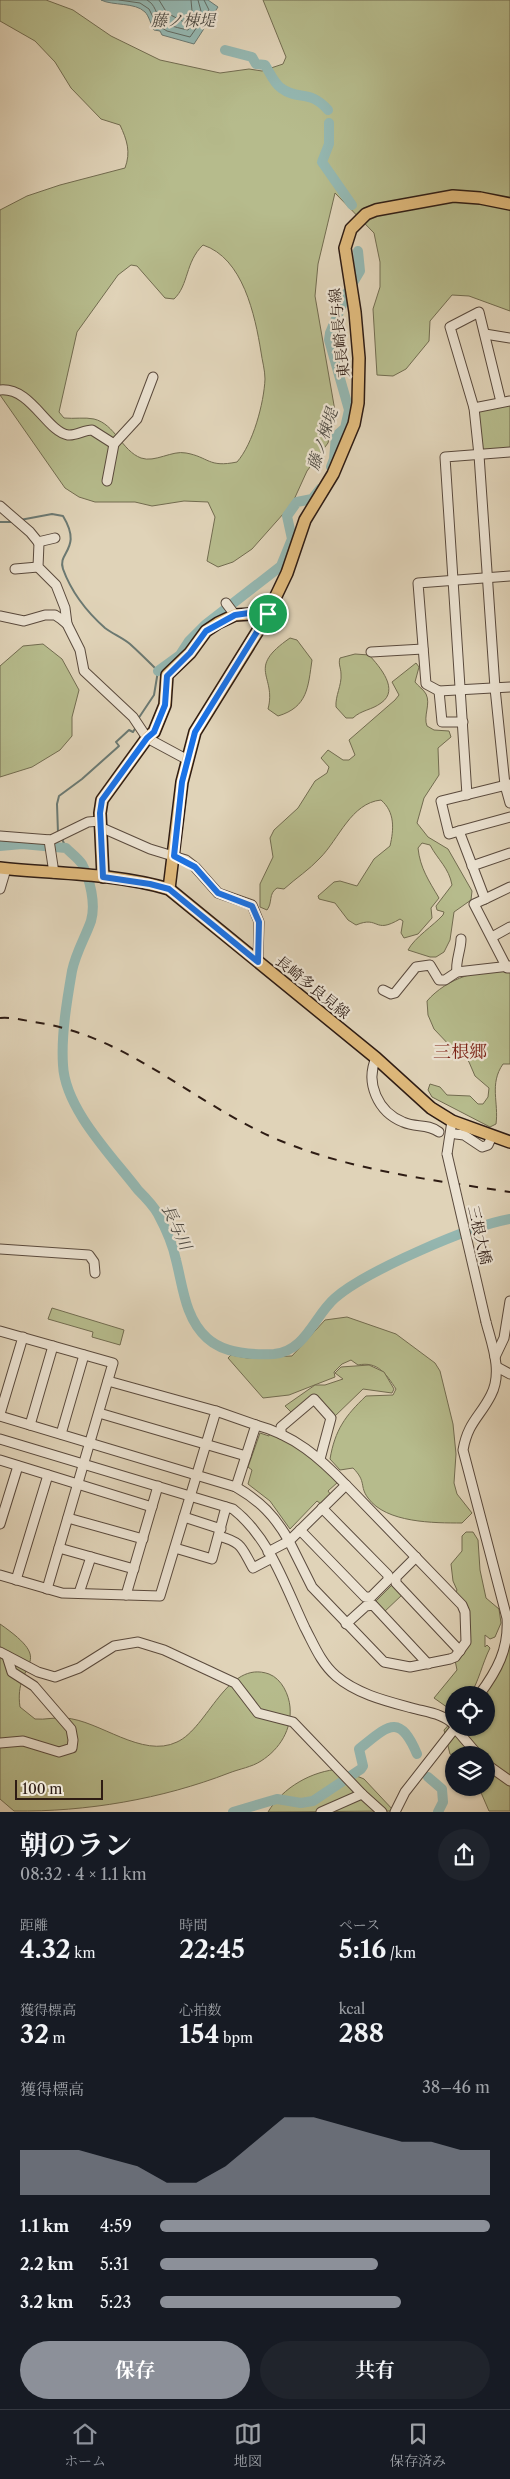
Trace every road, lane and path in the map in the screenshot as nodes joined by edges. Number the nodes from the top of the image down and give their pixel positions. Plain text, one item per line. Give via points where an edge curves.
1 (510, 204) edge
2 (485, 334) junction
3 (510, 338) edge
4 (153, 377) dead end
5 (0, 390) edge
6 (505, 402) edge
7 (474, 408) junction
8 (114, 444) junction
9 (510, 452) edge
10 (479, 454) junction
11 (107, 481) dead end
12 (0, 506) edge
13 (55, 538) dead end
14 (38, 542) junction
15 (38, 566) junction
16 (15, 569) dead end
17 (510, 576) edge
18 (488, 577) junction
19 (453, 580) junction
20 (226, 603) dead end
21 (268, 614) junction
22 (235, 615) junction
23 (0, 616) edge
24 (67, 624) junction
25 (423, 649) junction
26 (371, 652) dead end
27 (510, 687) edge
28 (495, 688) junction
29 (461, 689) junction
30 (439, 691) junction
31 (463, 722) junction
32 (147, 738) junction
33 (186, 759) junction
34 (508, 784) edge
35 (468, 795) junction
36 (510, 803) edge
37 (510, 816) edge
38 (100, 824) junction
39 (459, 831) junction
40 (0, 836) edge
41 (55, 838) junction
42 (510, 853) edge
43 (174, 856) junction
44 (472, 866) junction
45 (3, 869) edge
46 (54, 873) junction
47 (100, 876) junction
48 (510, 887) edge
49 (0, 889) edge
50 (169, 889) junction
51 (485, 899) junction
52 (510, 927) edge
53 (492, 937) junction
54 (461, 939) dead end
55 (258, 962) junction
56 (509, 967) edge
57 (457, 972) junction
58 (383, 990) dead end
59 (376, 1058) junction
60 (452, 1121) junction
61 (439, 1132) dead end
62 (456, 1134) dead end
63 (492, 1136) junction
64 (510, 1142) edge
65 (0, 1249) edge
66 (95, 1274) dead end
67 (510, 1301) edge
68 (0, 1331) edge
69 (23, 1338) junction
70 (53, 1346) junction
71 (84, 1355) junction
72 (495, 1357) junction
73 (497, 1367) junction
74 (510, 1374) edge
75 (108, 1381) junction
76 (216, 1411) junction
77 (99, 1412) junction
78 (0, 1415) edge
79 (30, 1425) junction
80 (256, 1425) junction
81 (61, 1434) junction
82 (281, 1434) junction
83 (0, 1439) edge
84 (90, 1443) junction
85 (205, 1444) junction
86 (246, 1456) junction
87 (320, 1459) junction
88 (0, 1460) edge
89 (84, 1464) junction
90 (18, 1466) junction
91 (196, 1474) junction
92 (48, 1475) junction
93 (78, 1484) junction
94 (346, 1485) junction
95 (158, 1486) junction
96 (236, 1487) junction
97 (190, 1496) junction
98 (226, 1507) junction
99 (152, 1508) junction
100 (322, 1508) junction
101 (184, 1517) junction
102 (68, 1518) junction
103 (0, 1524) edge
104 (300, 1530) junction
105 (220, 1533) junction
106 (142, 1539) junction
107 (289, 1541) junction
108 (59, 1548) junction
109 (175, 1548) junction
110 (270, 1555) junction
111 (91, 1557) junction
112 (416, 1558) junction
113 (134, 1569) junction
114 (0, 1575) edge
115 (16, 1580) junction
116 (47, 1589) junction
117 (79, 1594) junction
118 (126, 1595) junction
119 (346, 1624) junction
120 (460, 1651) junction
121 (3, 1654) edge
122 (428, 1664) junction
123 (485, 1686) edge
124 (445, 1720) edge
125 (448, 1736) edge
126 (462, 1736) edge
127 (0, 1743) edge
128 (471, 1746) edge
129 (495, 1770) edge
130 (510, 1781) edge
131 (362, 1794) junction
132 (321, 1812) edge
133 (382, 1812) edge
134 (395, 1812) edge

1 - 21 main road, 東長崎長与線 via 453,196 426,200 376,210 366,214 351,229 345,248 359,358 354,424 334,474 305,520
2 - 3 street
2 - 6 street
2 - 7 street via 478,312 450,327
4 - 8 street via 137,419
5 - 8 street via 21,396 60,432 73,435 92,430
6 - 7 street
7 - 10 street
8 - 11 street
9 - 10 street
10 - 18 street
10 - 19 street via 445,457
12 - 14 street
13 - 14 street
14 - 15 street
15 - 16 street
15 - 24 street via 56,585
17 - 18 street
18 - 19 street
18 - 28 street
19 - 25 street via 418,583
19 - 29 street
20 - 22 street
21 - 22 main road
21 - 33 main road, 東長崎長与線 via 195,732
22 - 32 main road via 206,631 190,653 170,670 165,684 165,705 154,732
23 - 24 street via 24,622 55,615
24 - 32 street via 80,650 84,671 133,717
25 - 26 street
25 - 30 street via 426,684
27 - 28 street
28 - 29 street
28 - 34 street
29 - 30 street
29 - 31 street
30 - 31 street via 442,722
31 - 35 street
32 - 33 street
32 - 38 main road via 102,800
33 - 43 main road, 東長崎長与線
34 - 35 street
34 - 36 street
35 - 39 street via 441,801 449,834
37 - 39 street
38 - 41 street via 88,822
38 - 43 street via 150,849
38 - 47 main road
39 - 44 street
40 - 41 street
41 - 46 street via 50,852
42 - 44 street
43 - 50 main road, 東長崎長与線
43 - 55 street via 195,867 218,893 252,906 259,922
44 - 51 street
45 - 46 main road, 長崎多良見線
45 - 49 street
46 - 47 main road, 長崎多良見線
47 - 50 main road, 長崎多良見線
48 - 51 street
50 - 55 main road, 長崎多良見線
51 - 53 street via 474,904
52 - 53 street
53 - 56 street
54 - 57 street
55 - 59 main road, 長崎多良見線
56 - 57 street
57 - 58 street via 440,980 430,965 416,968 395,993
59 - 60 main road, 長崎多良見線 via 431,1108
59 - 61 street via 371,1076 380,1104 401,1122 432,1126
60 - 63 main road, 長崎多良見線
60 - 72 street, 三根大橋, bridge via 447,1154
62 - 63 street via 472,1139 482,1147 488,1145
63 - 64 main road, 長崎多良見線
65 - 66 street via 89,1255 94,1262
67 - 72 street via 504,1338
68 - 69 street
69 - 70 street
69 - 78 street
70 - 71 street
70 - 79 street
71 - 75 street via 113,1364
71 - 81 street
72 - 73 street, 三根大橋
73 - 74 street
73 - 123 street via 493,1392 470,1424 464,1450 507,1618 508,1634 502,1659
75 - 76 street
75 - 77 street
76 - 80 street
76 - 85 street
77 - 84 street
77 - 85 street
78 - 79 street
79 - 81 street
80 - 82 street
80 - 86 street
81 - 84 street
82 - 87 street
82 - 87 street via 281,1427 314,1399 331,1418
83 - 89 street
84 - 89 street
84 - 91 street
85 - 86 street
85 - 91 street
86 - 96 street
87 - 94 street
88 - 90 street
89 - 93 street
89 - 95 street
90 - 92 street
90 - 103 street
91 - 96 street
91 - 97 street
92 - 93 street
92 - 115 street
93 - 99 street
93 - 102 street
94 - 100 street
94 - 112 street
95 - 97 street
95 - 99 street
96 - 107 street via 272,1513
97 - 98 street
97 - 101 street
98 - 105 street
98 - 110 street via 248,1522
99 - 106 street
100 - 104 street
100 - 104 street via 388,1575 388,1580 371,1597 365,1597
101 - 105 street
101 - 109 street
102 - 106 street
102 - 108 street
104 - 107 street
105 - 109 street via 212,1559
105 - 110 street via 236,1541 253,1568
106 - 113 street
107 - 110 street
107 - 119 street via 312,1587
108 - 111 street
108 - 116 street
109 - 118 street via 160,1596
110 - 124 street via 314,1647 336,1676 364,1693
111 - 113 street
111 - 117 street
112 - 120 street via 462,1605 466,1642
112 - 120 street via 396,1577 396,1583
113 - 118 street
114 - 115 street
115 - 116 street
116 - 117 street
117 - 118 street
119 - 122 street via 384,1662 410,1667
119 - 122 street via 366,1606 373,1605
120 - 122 street via 450,1660
121 - 127 street via 12,1672 45,1697 71,1729 73,1740 72,1748 59,1752 23,1741
121 - 131 street via 55,1677 79,1668 114,1646 138,1642 164,1650 235,1684 258,1713 293,1722
125 - 134 street via 405,1792
126 - 128 street
129 - 130 street
131 - 132 street
131 - 133 street

